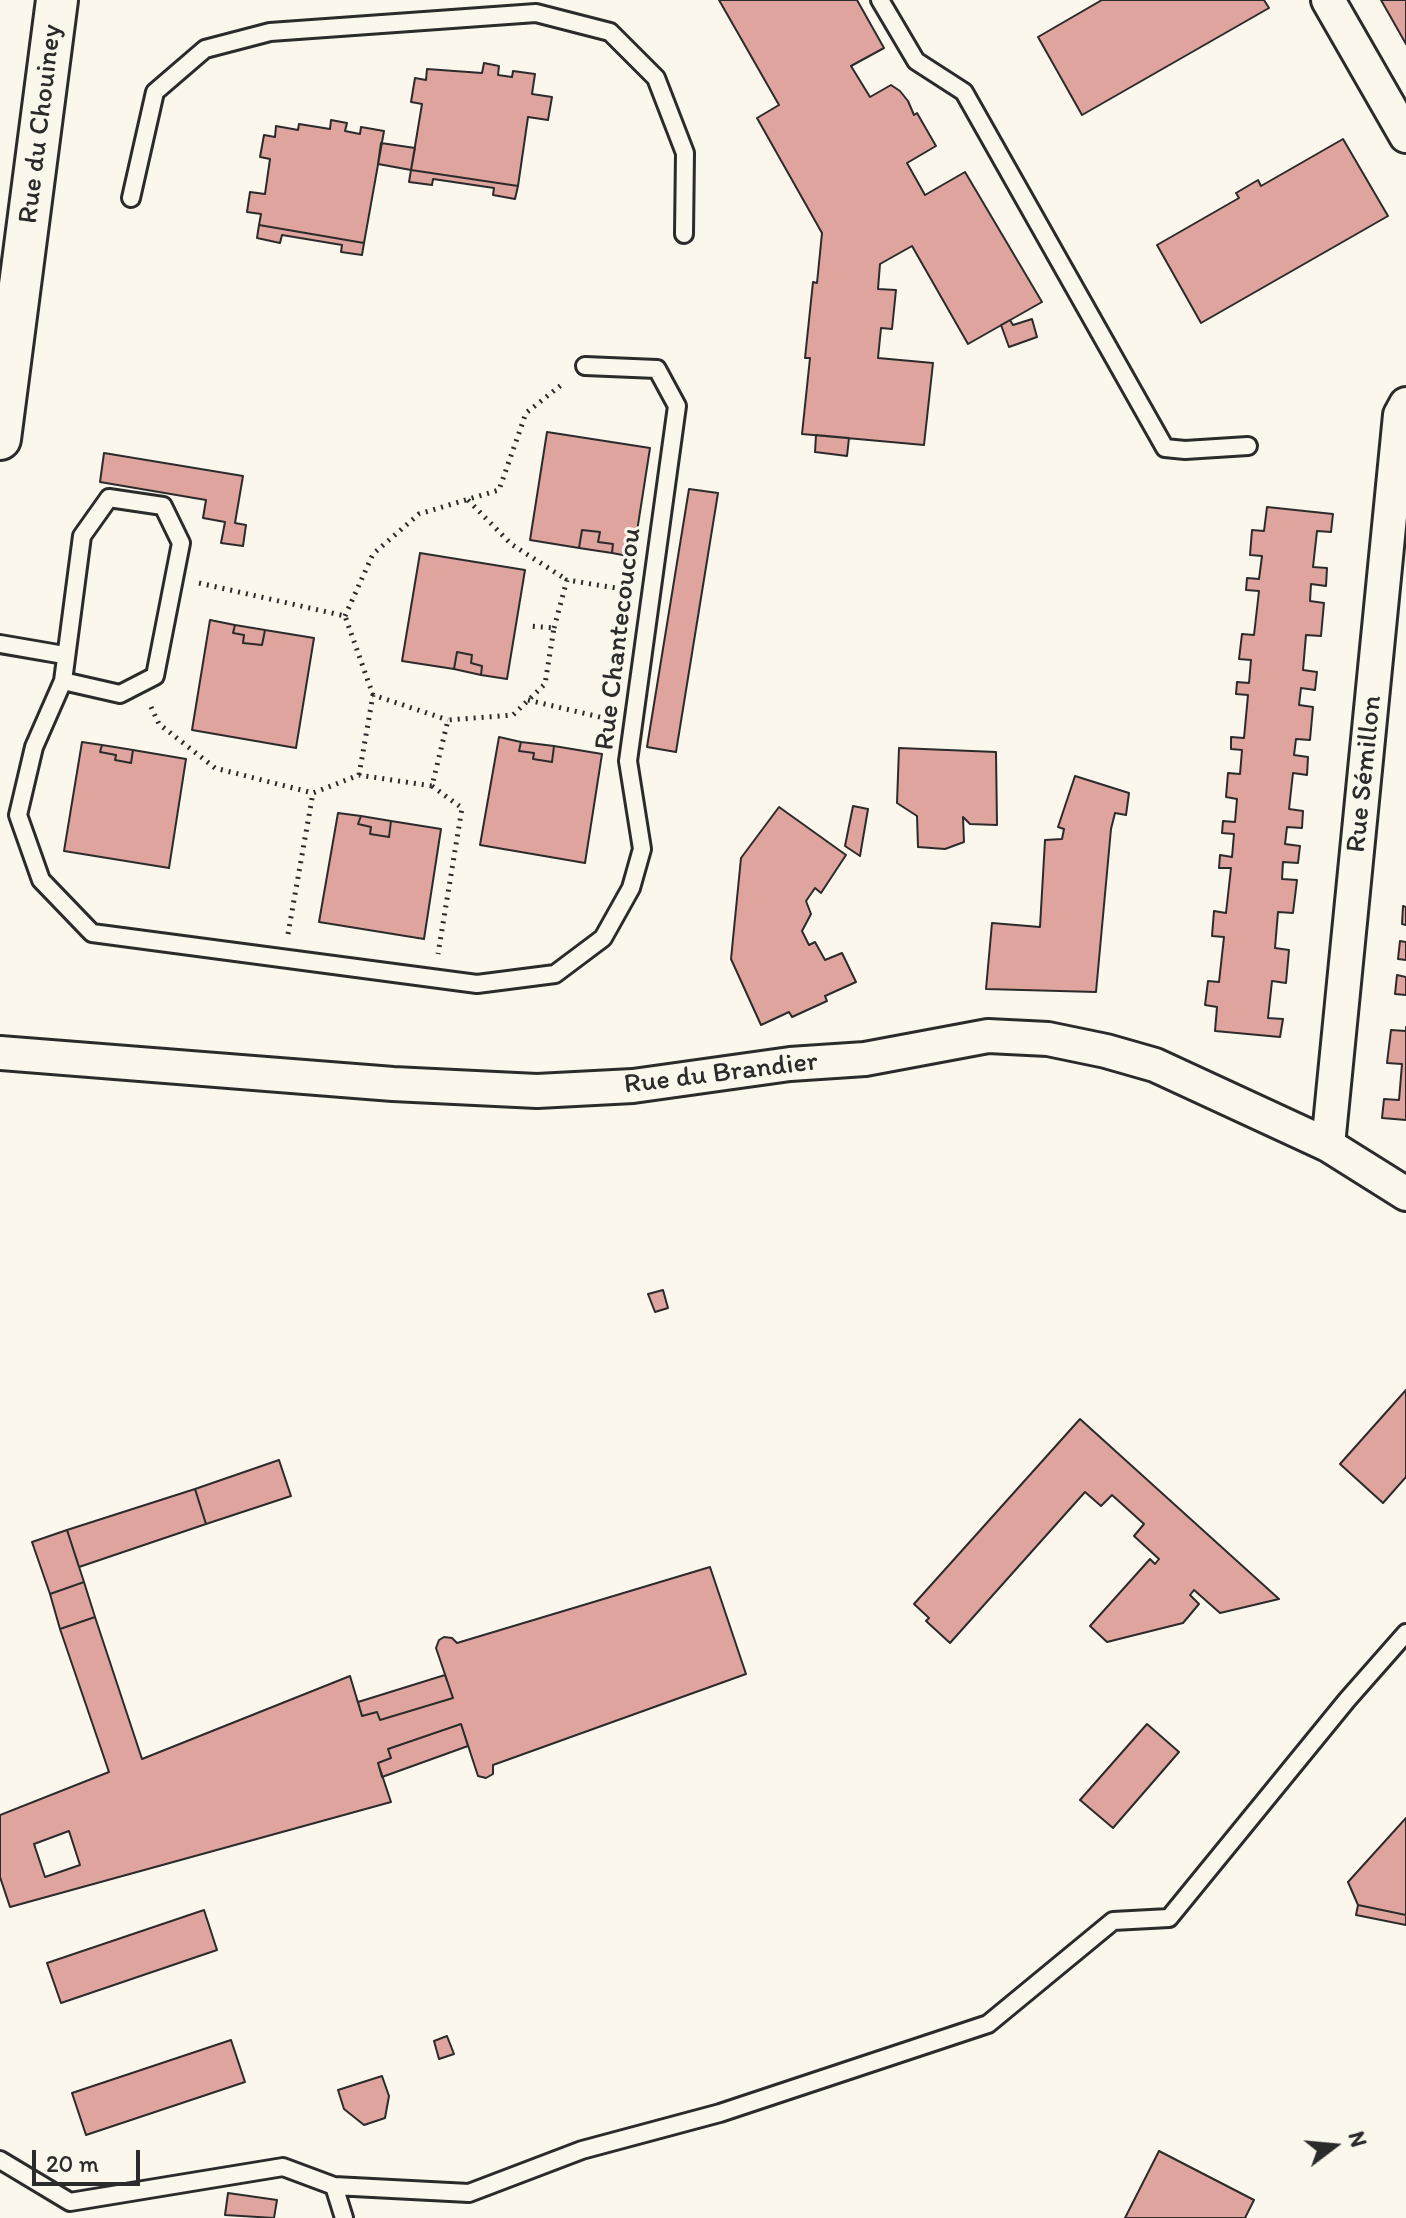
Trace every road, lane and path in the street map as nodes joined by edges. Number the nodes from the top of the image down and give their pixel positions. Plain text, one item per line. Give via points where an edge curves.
1 (57, 0) edge
2 (880, 0) edge
3 (1328, 0) edge
4 (536, 6) edge
5 (1406, 136) edge
6 (131, 198) dead end
7 (684, 234) dead end
8 (585, 366) joint
9 (1406, 404) edge
10 (0, 439) edge
11 (1248, 446) dead end
12 (1400, 467) edge
13 (468, 500) junction
14 (174, 578) junction
15 (567, 580) junction
16 (651, 594) junction
17 (345, 616) junction
18 (529, 626) dead end
19 (554, 628) junction
20 (0, 644) edge
21 (64, 655) junction
22 (63, 681) junction
23 (140, 684) junction
24 (373, 695) junction
25 (528, 700) junction
26 (448, 720) junction
27 (633, 725) junction
28 (359, 775) junction
29 (432, 786) junction
30 (313, 793) junction
31 (284, 959) junction
32 (434, 978) junction
33 (0, 1053) edge
34 (1328, 1145) junction
35 (1406, 1194) edge
36 (1406, 1633) edge
37 (0, 2160) edge
38 (334, 2186) junction
39 (344, 2218) edge

1 - 10 street, Rue du Chouiney
2 - 11 lane via 916,61 964,92 1165,448
3 - 5 street
4 - 6 lane via 270,32 205,49 155,92
4 - 7 lane via 610,32 656,78 685,153
8 - 13 path via 526,413 499,490
8 - 16 lane, Rue Chantecoucou via 657,369 677,406
9 - 12 street, Rue Sémillon via 1400,415
12 - 34 street, Rue Sémillon
13 - 15 path via 511,544
13 - 17 path via 419,514 373,554
14 - 17 path
14 - 21 lane via 181,543 163,506 109,498 82,536
14 - 23 lane via 155,676
15 - 16 path
15 - 19 path
16 - 27 lane, Rue Chantecoucou
17 - 24 path
18 - 19 path
19 - 25 path via 545,684
20 - 21 lane
21 - 22 lane
22 - 23 lane via 120,694
22 - 31 lane, Rue Chantecoucou via 34,747 18,815 41,880 92,933
23 - 30 path via 159,724 215,768
24 - 26 path
24 - 28 path
25 - 26 path via 513,715
25 - 27 path
26 - 29 path
27 - 32 lane, Rue Chantecoucou via 628,761 642,849 631,888 603,938 555,974 477,984
28 - 29 path
28 - 30 path
29 - 32 path via 462,808
30 - 31 path
31 - 32 lane, Rue Chantecoucou
33 - 34 street, Rue du Brandier via 537,1091 633,1086 865,1059 988,1036 1048,1039 1155,1065
34 - 35 street, Rue du Brandier
36 - 38 lane via 1169,1918 1113,1921 988,2024 720,2113 582,2150 469,2193
37 - 38 lane via 70,2202 283,2167
38 - 39 lane

